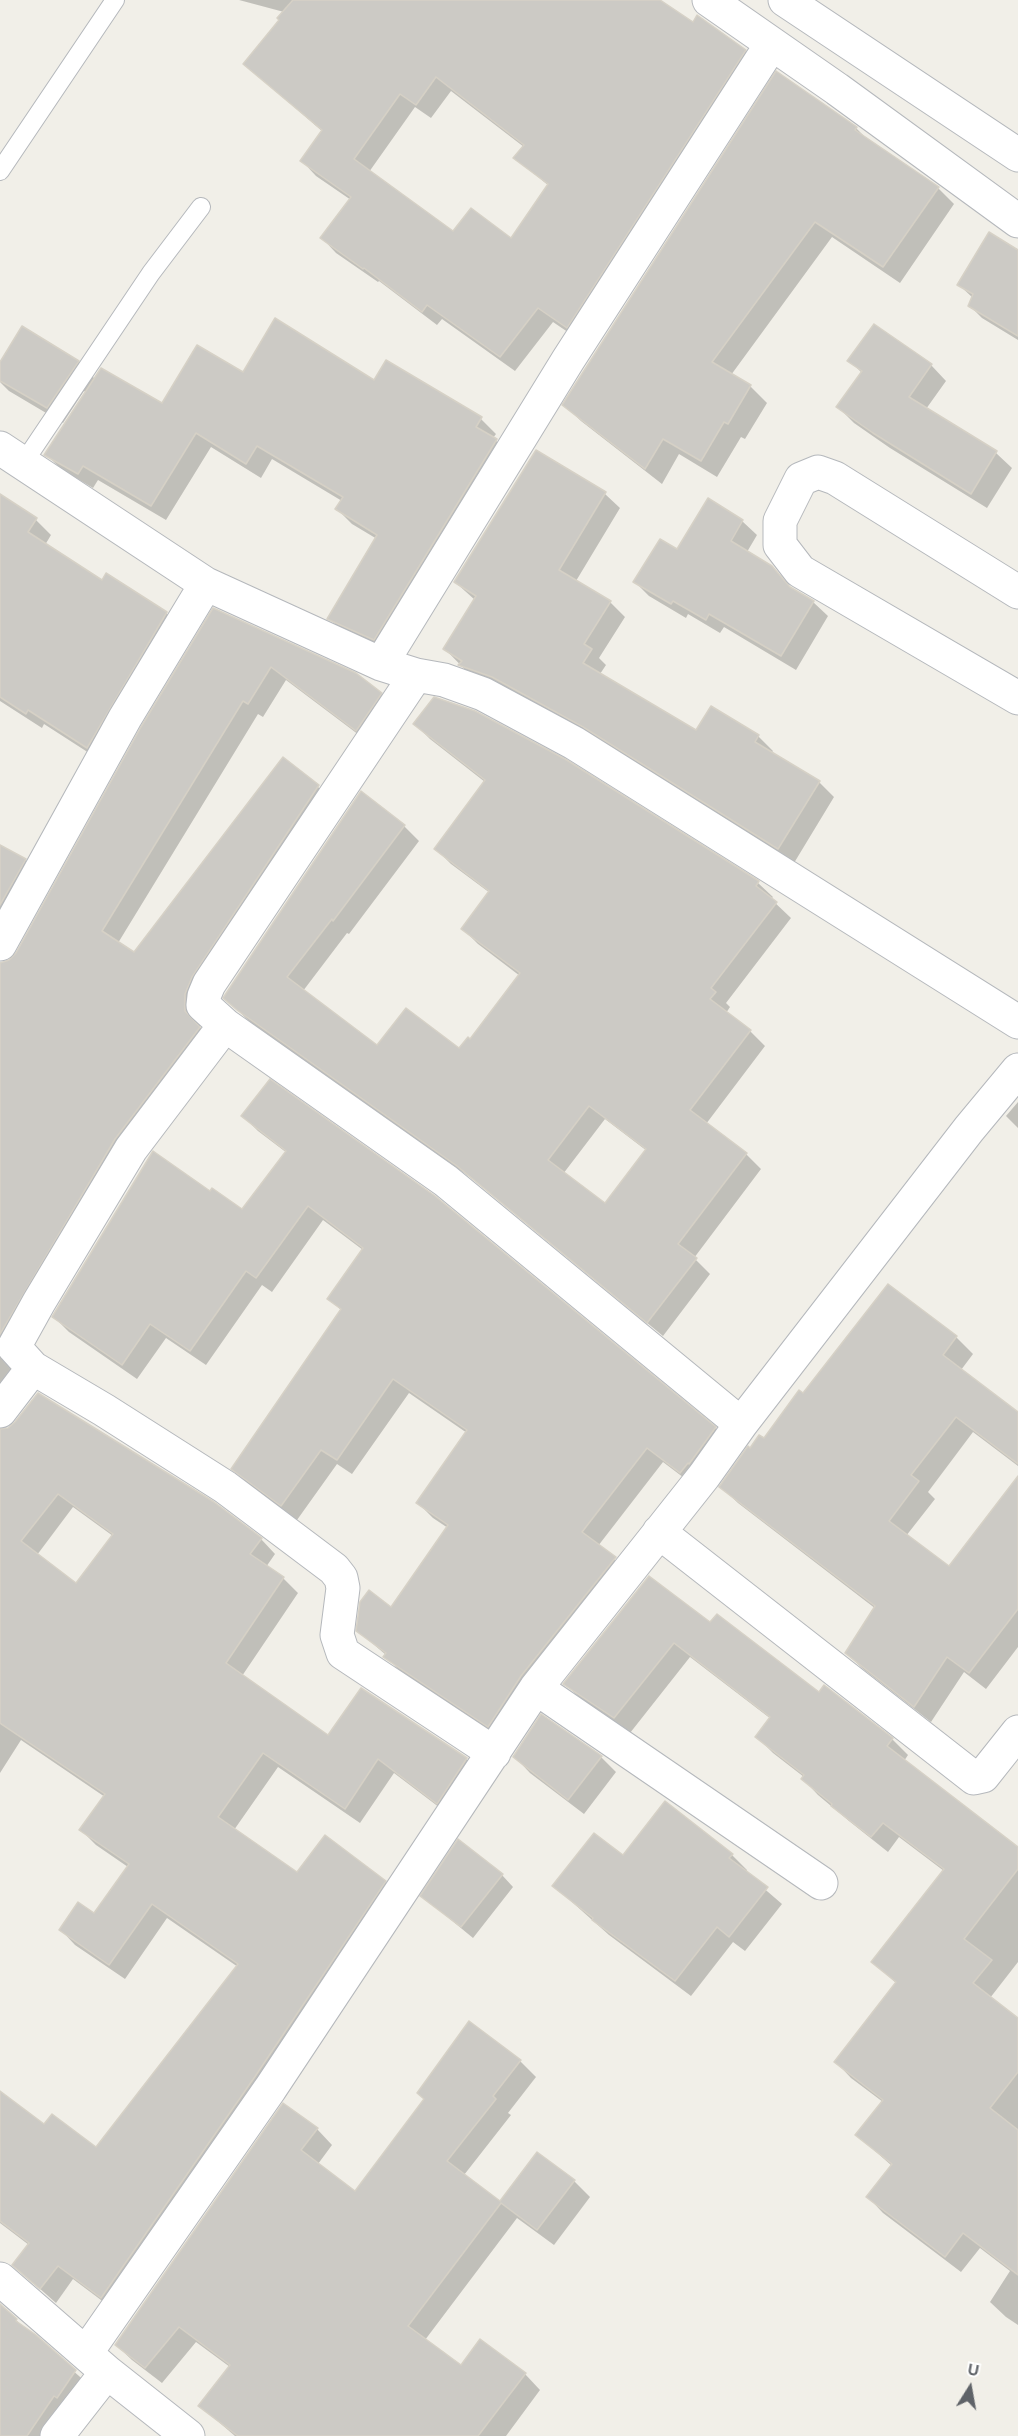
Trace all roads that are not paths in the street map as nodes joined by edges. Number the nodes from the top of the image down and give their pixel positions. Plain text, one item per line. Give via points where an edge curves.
1 (115, 0) edge
2 (709, 0) edge
3 (784, 0) edge
4 (771, 45) junction
5 (1018, 155) edge
6 (0, 171) edge
7 (201, 207) dead end
8 (1018, 221) edge
9 (12, 455) edge
10 (206, 584) junction
11 (1018, 592) edge
12 (381, 664) junction
13 (416, 675) junction
14 (1018, 698) edge
15 (0, 944) edge
16 (1018, 1022) edge
17 (225, 1025) junction
18 (1018, 1070) edge
19 (33, 1368) junction
20 (0, 1411) edge
21 (741, 1424) junction
22 (659, 1532) junction
23 (537, 1688) junction
24 (1018, 1732) edge
25 (494, 1753) junction
26 (820, 1883) dead end
27 (0, 2279) edge
28 (97, 2362) junction
29 (57, 2436) edge
30 (188, 2436) edge

1 - 6 lane
2 - 4 street
3 - 5 street
4 - 8 street
4 - 12 street via 568,360
7 - 9 lane
9 - 10 street
10 - 12 street
10 - 15 street via 125,718
11 - 14 street via 835,478 818,472 801,479 780,521 780,545 800,571
12 - 13 street
13 - 16 street via 483,694 574,742
13 - 17 street via 209,984 203,1005
17 - 19 street via 131,1149 16,1341 17,1352
17 - 21 street via 446,1181
18 - 21 street
19 - 20 street
19 - 25 street via 208,1475 334,1569 343,1588 337,1635 343,1653
21 - 22 street
22 - 23 street
22 - 24 street via 974,1778 983,1776
23 - 25 street
23 - 26 street
25 - 28 street via 277,2079
27 - 28 street
28 - 29 street
28 - 30 street

